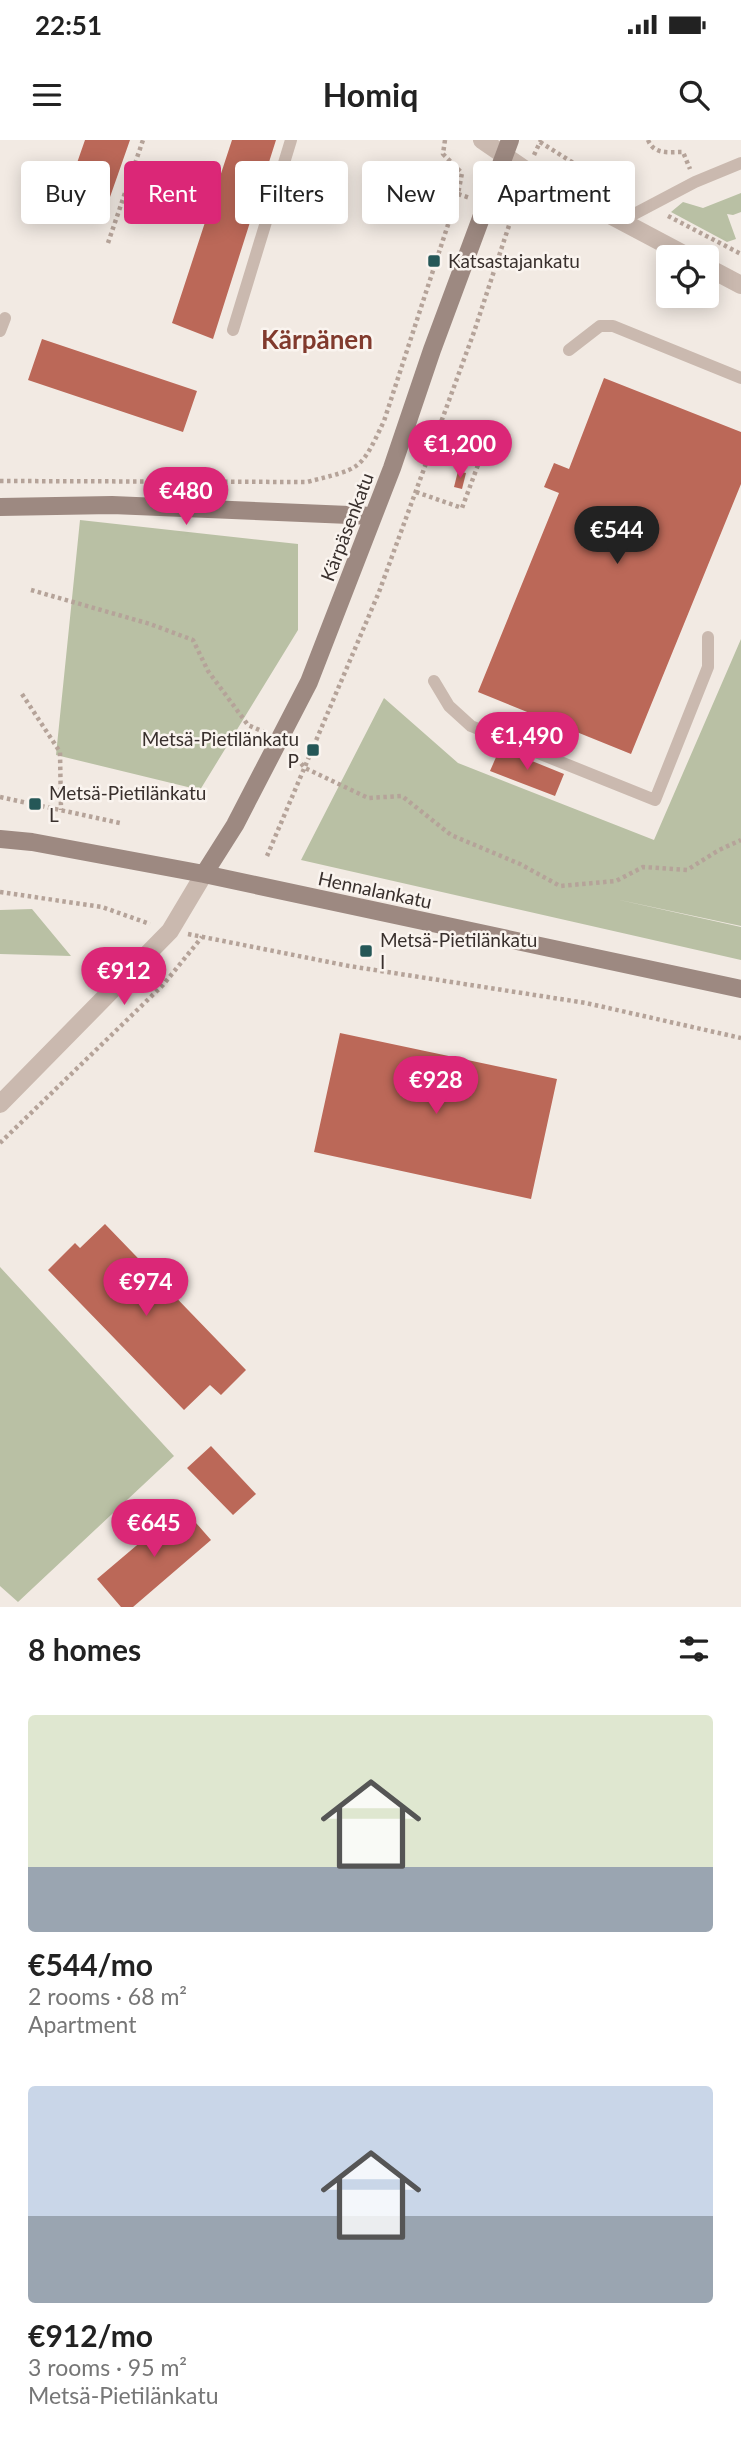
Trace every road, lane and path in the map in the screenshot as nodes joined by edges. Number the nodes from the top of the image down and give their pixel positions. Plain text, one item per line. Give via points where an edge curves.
1 (143, 140) edge
2 (291, 140) edge
3 (445, 140) edge
4 (482, 140) edge
5 (541, 140) edge
6 (648, 140) edge
7 (507, 147) edge
8 (450, 161) edge
9 (519, 161) edge
10 (532, 161) edge
11 (741, 163) edge
12 (459, 170) edge
13 (695, 182) junction
14 (459, 189) edge
15 (635, 214) edge
16 (510, 224) edge
17 (627, 224) edge
18 (108, 243) dead end
19 (666, 245) edge
20 (434, 261) dead end
21 (719, 273) edge
22 (741, 285) edge
23 (233, 330) dead end
24 (569, 350) dead end
25 (741, 378) edge
26 (488, 461) dead end
27 (0, 481) edge
28 (416, 492) junction
29 (0, 507) edge
30 (373, 516) junction
31 (31, 590) dead end
32 (708, 636) dead end
33 (434, 681) dead end
34 (22, 694) dead end
35 (281, 740) junction
36 (305, 768) junction
37 (0, 797) edge
38 (61, 810) junction
39 (120, 823) dead end
40 (0, 839) edge
41 (741, 840) edge
42 (267, 856) dead end
43 (204, 874) junction
44 (0, 892) edge
45 (170, 931) junction
46 (202, 937) junction
47 (741, 989) edge
48 (741, 1038) edge
49 (0, 1104) edge
50 (0, 1143) edge

1 - 18 path
2 - 23 lane
3 - 8 path via 443,154
4 - 7 street
5 - 10 path
6 - 13 path via 661,152 683,152
7 - 9 street
7 - 30 street, Kärpäsenkatu
11 - 13 lane
12 - 14 path
13 - 15 lane
16 - 28 path
17 - 19 street
20 - 27 path via 384,421 367,456 353,470 307,482
21 - 22 street
24 - 25 lane via 600,326 613,326
26 - 28 path via 478,465 462,508
28 - 36 path
29 - 30 street via 113,505
30 - 35 street, Kärpäsenkatu via 309,682
31 - 35 path via 193,640 208,671 248,725
32 - 33 lane via 708,667 655,800 471,726 449,706
34 - 38 path via 60,752
35 - 36 path
35 - 43 street, Kärpäsenkatu
36 - 41 path via 368,798 402,796 451,835 560,886 616,881 643,867 687,870
36 - 42 path
37 - 38 path
38 - 39 path
40 - 43 street, Hennalankatu
43 - 45 street
43 - 47 street, Hennalankatu
44 - 45 path via 102,907
45 - 46 path
45 - 49 street
46 - 48 path via 349,967 586,1003
46 - 50 path via 163,985

